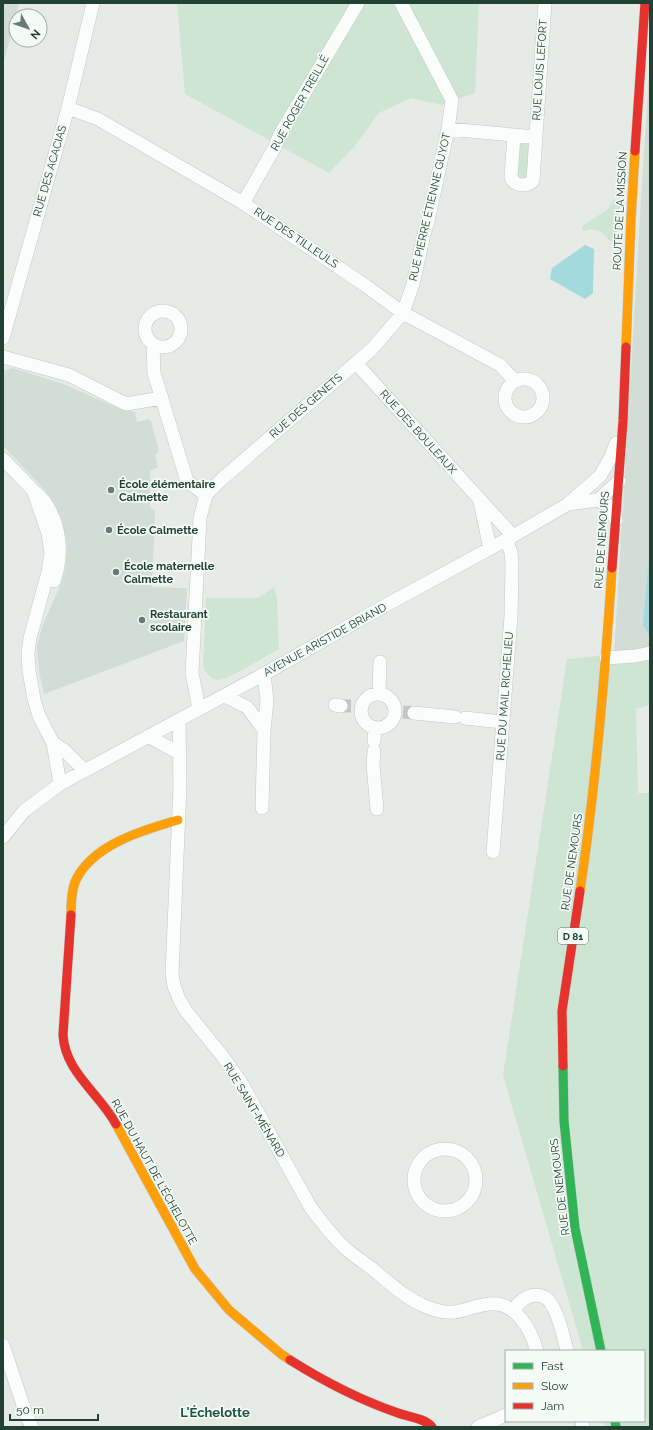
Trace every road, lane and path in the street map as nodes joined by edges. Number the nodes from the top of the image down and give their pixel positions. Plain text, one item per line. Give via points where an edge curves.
1 (94, 3) edge
2 (358, 3) edge
3 (401, 3) edge
4 (545, 3) edge
5 (645, 3) edge
6 (68, 108) junction
7 (448, 129) junction
8 (514, 136) junction
9 (536, 138) junction
10 (243, 203) junction
11 (403, 313) junction
12 (3, 338) edge
13 (153, 344) dead end
14 (3, 357) edge
15 (356, 363) junction
16 (515, 381) dead end
17 (162, 398) junction
18 (623, 421) junction
19 (3, 459) edge
20 (600, 476) junction
21 (619, 481) junction
22 (206, 495) junction
23 (598, 500) junction
24 (480, 501) junction
25 (568, 504) junction
26 (616, 520) junction
27 (509, 538) junction
28 (490, 549) junction
29 (650, 652) edge
30 (606, 658) junction
31 (380, 662) dead end
32 (264, 674) junction
33 (379, 694) junction
34 (224, 696) junction
35 (199, 709) junction
36 (404, 712) junction
37 (179, 720) junction
38 (502, 722) junction
39 (264, 730) junction
40 (148, 736) junction
41 (375, 740) junction
42 (53, 743) junction
43 (179, 753) junction
44 (84, 770) junction
45 (60, 784) junction
46 (262, 808) dead end
47 (377, 809) dead end
48 (178, 820) junction
49 (3, 836) edge
50 (492, 852) dead end
51 (473, 1166) joint
52 (513, 1311) junction
53 (3, 1345) edge
54 (537, 1350) edge
55 (567, 1350) edge
56 (602, 1350) edge
57 (505, 1415) edge
58 (32, 1427) edge
59 (432, 1427) edge
60 (478, 1427) edge

1 - 6 street, RUE DES ACACIAS
2 - 10 street, RUE ROGER TREILLÉ via 279,136
3 - 7 street, RUE PIERRE ÉTIENNE GUYOT via 452,100
4 - 9 street, RUE LOUIS LEFORT
5 - 18 main road, ROUTE DE LA MISSION / D 81
6 - 10 street, RUE DES TILLEULS via 98,120
6 - 12 street, RUE DES ACACIAS
7 - 8 street
7 - 11 street, RUE PIERRE ÉTIENNE GUYOT via 413,284
8 - 9 street
8 - 9 street, RUE LOUIS LEFORT via 511,177 515,184 526,185 533,180
10 - 11 street, RUE DES TILLEULS
11 - 15 street, RUE DES GENETS via 372,349
11 - 16 street, RUE DES TILLEULS via 500,365
13 - 17 street via 154,373
14 - 17 street via 69,375 126,404
15 - 22 street, RUE DES GENETS
15 - 24 street, RUE DES BOULEAUX
17 - 22 street via 186,481
18 - 20 street, AVENUE ARISTIDE BRIAND via 611,457
18 - 21 main road, RUE DE NEMOURS / D 81
19 - 42 street via 33,490 48,533 51,552 30,638 28,671 39,716
20 - 21 street
20 - 25 street, AVENUE ARISTIDE BRIAND
21 - 23 street
21 - 26 main road, RUE DE NEMOURS / D 81
22 - 35 street via 200,518 192,673
23 - 25 street
23 - 26 street via 609,506
24 - 27 street, RUE DES BOULEAUX
24 - 28 street
25 - 27 street, AVENUE ARISTIDE BRIAND
26 - 30 main road, RUE DE NEMOURS / D 81
27 - 28 street, AVENUE ARISTIDE BRIAND
27 - 38 street, RUE DU MAIL RICHELIEU via 512,564 511,616
28 - 32 street, AVENUE ARISTIDE BRIAND
29 - 30 street
30 - 56 main road, RUE DE NEMOURS / D 81 via 588,834 562,1011 564,1121 575,1228
31 - 33 street
32 - 34 street, AVENUE ARISTIDE BRIAND
32 - 39 street via 267,700
33 - 36 street via 388,697 394,706
33 - 41 street via 369,696 363,703 347,706 362,718
34 - 35 street, AVENUE ARISTIDE BRIAND
34 - 39 street via 247,707
35 - 37 street, AVENUE ARISTIDE BRIAND
36 - 38 street
36 - 41 street
37 - 40 street, AVENUE ARISTIDE BRIAND
37 - 43 street, RUE SAINT-MÉNARD
38 - 50 street, RUE DU MAIL RICHELIEU
39 - 46 street
40 - 43 street
40 - 44 street, AVENUE ARISTIDE BRIAND
41 - 47 street via 373,765
42 - 44 street
42 - 45 street
43 - 48 street, RUE SAINT-MÉNARD
44 - 45 street, AVENUE ARISTIDE BRIAND
45 - 49 street, AVENUE ARISTIDE BRIAND via 24,811
48 - 52 street, RUE SAINT-MÉNARD via 172,973 178,999 242,1084 311,1208 341,1244 406,1297 436,1311 457,1312 496,1304
48 - 59 main road, RUE DU HAUT DE L'ÉCHELOTTE via 136,833 101,852 88,863 76,881 72,895 63,1035 66,1056 113,1119 196,1269 229,1310 280,1354 337,1388 398,1413 428,1422
51 - 51 street via 460,1152 438,1149 428,1153 415,1170 413,1181 421,1201 439,1211 449,1211 467,1203 476,1185
52 - 54 street, RUE SAINT-MÉNARD via 527,1327
52 - 55 street via 524,1298 539,1295 548,1300 554,1309
53 - 58 street
57 - 60 street

